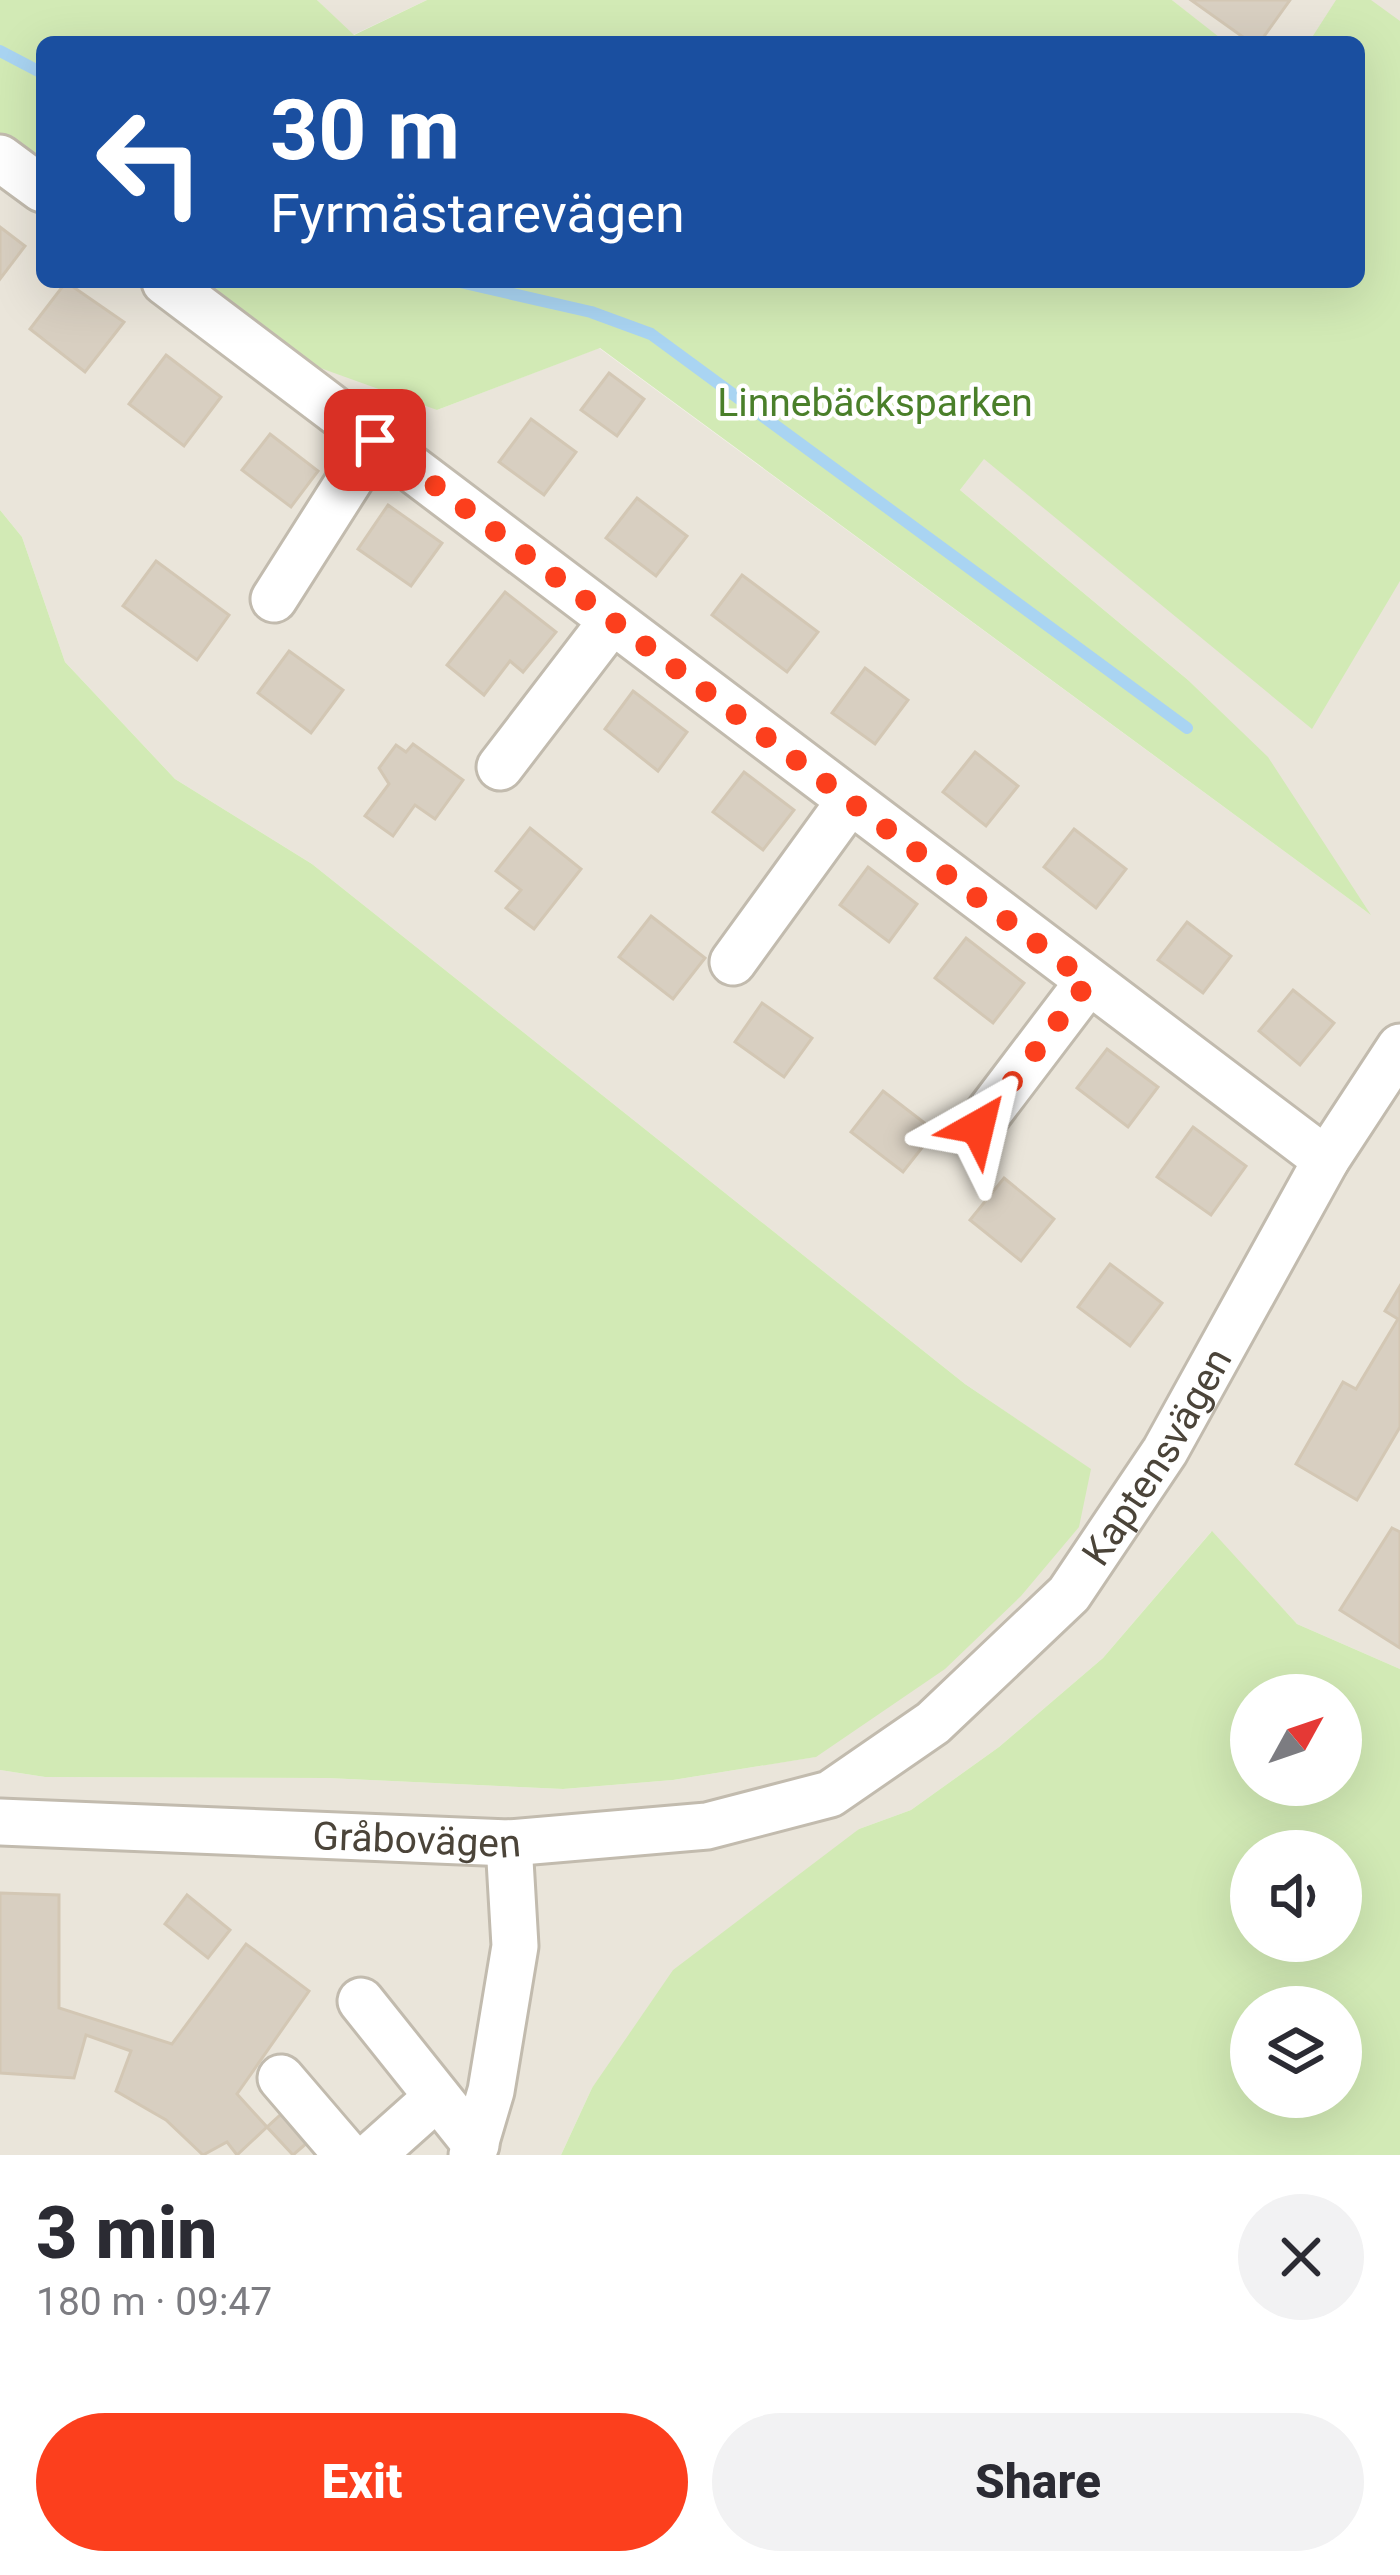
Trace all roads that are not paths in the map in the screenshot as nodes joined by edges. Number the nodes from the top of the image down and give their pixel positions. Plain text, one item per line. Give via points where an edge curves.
1 (0, 158) edge
2 (36, 185) edge
3 (173, 288) edge
4 (375, 440) junction
5 (274, 599) dead end
6 (611, 622) junction
7 (500, 766) dead end
8 (849, 802) junction
9 (733, 962) dead end
10 (1088, 982) junction
11 (1400, 1047) edge
12 (978, 1127) dead end
13 (1326, 1160) junction
14 (830, 1794) joint
15 (0, 1822) edge
16 (509, 1843) junction
17 (361, 2001) dead end
18 (281, 2078) dead end
19 (437, 2097) junction
20 (474, 2150) edge
21 (347, 2155) edge
22 (372, 2155) edge

1 - 2 street
3 - 4 street
4 - 5 street
4 - 6 street
6 - 7 street
6 - 8 street
8 - 9 street
8 - 10 street
10 - 12 street
10 - 13 street
11 - 13 street, Kaptensvägen
13 - 14 street, Kaptensvägen via 1166,1450 1069,1594 934,1723
14 - 16 street, Gråbovägen via 706,1826
15 - 16 street, Gråbovägen
16 - 20 street via 514,1946
17 - 19 street
18 - 21 street
19 - 20 street
19 - 22 street

